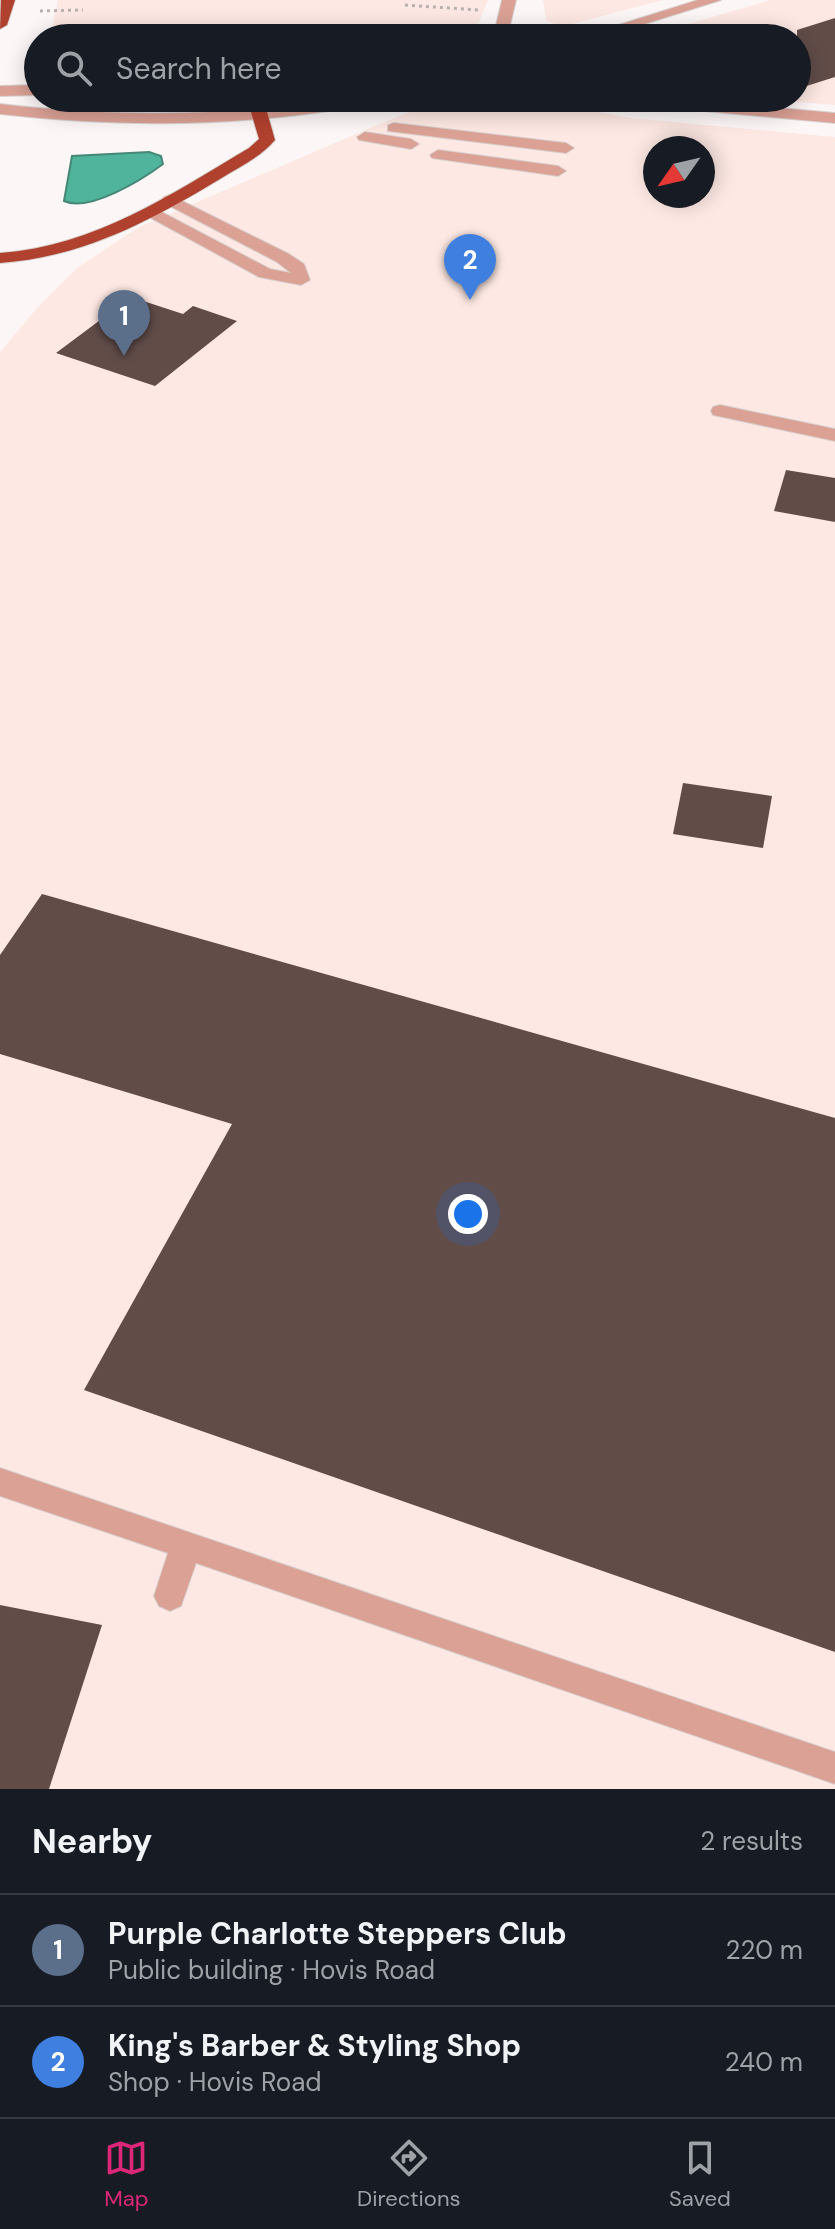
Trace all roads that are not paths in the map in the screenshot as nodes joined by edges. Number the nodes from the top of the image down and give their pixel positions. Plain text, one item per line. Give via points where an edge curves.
1 (8, 0) edge
2 (509, 0) edge
3 (714, 0) edge
4 (503, 24) edge
5 (632, 24) edge
6 (0, 25) edge
7 (24, 90) edge
8 (0, 91) edge
9 (0, 109) edge
10 (24, 112) edge
11 (28, 112) edge
12 (203, 112) edge
13 (265, 112) edge
14 (769, 112) edge
15 (835, 118) edge
16 (394, 128) dead end
17 (370, 135) dead end
18 (411, 144) dead end
19 (442, 148) dead end
20 (170, 200) junction
21 (148, 212) junction
22 (0, 258) edge
23 (720, 411) dead end
24 (835, 435) edge
25 (0, 1482) edge
26 (186, 1545) junction
27 (170, 1596) dead end
28 (835, 1768) edge

1 - 6 highway
2 - 4 street
3 - 5 street
7 - 8 street
9 - 10 street
11 - 12 street via 159,117
13 - 20 highway via 267,134 262,146
14 - 15 street
16 - 19 street via 562,160
17 - 18 street via 379,146
20 - 21 highway
20 - 21 street via 283,258 298,268 301,280 265,273
21 - 22 highway via 70,247
23 - 24 street
25 - 26 street
26 - 27 street
26 - 28 street

